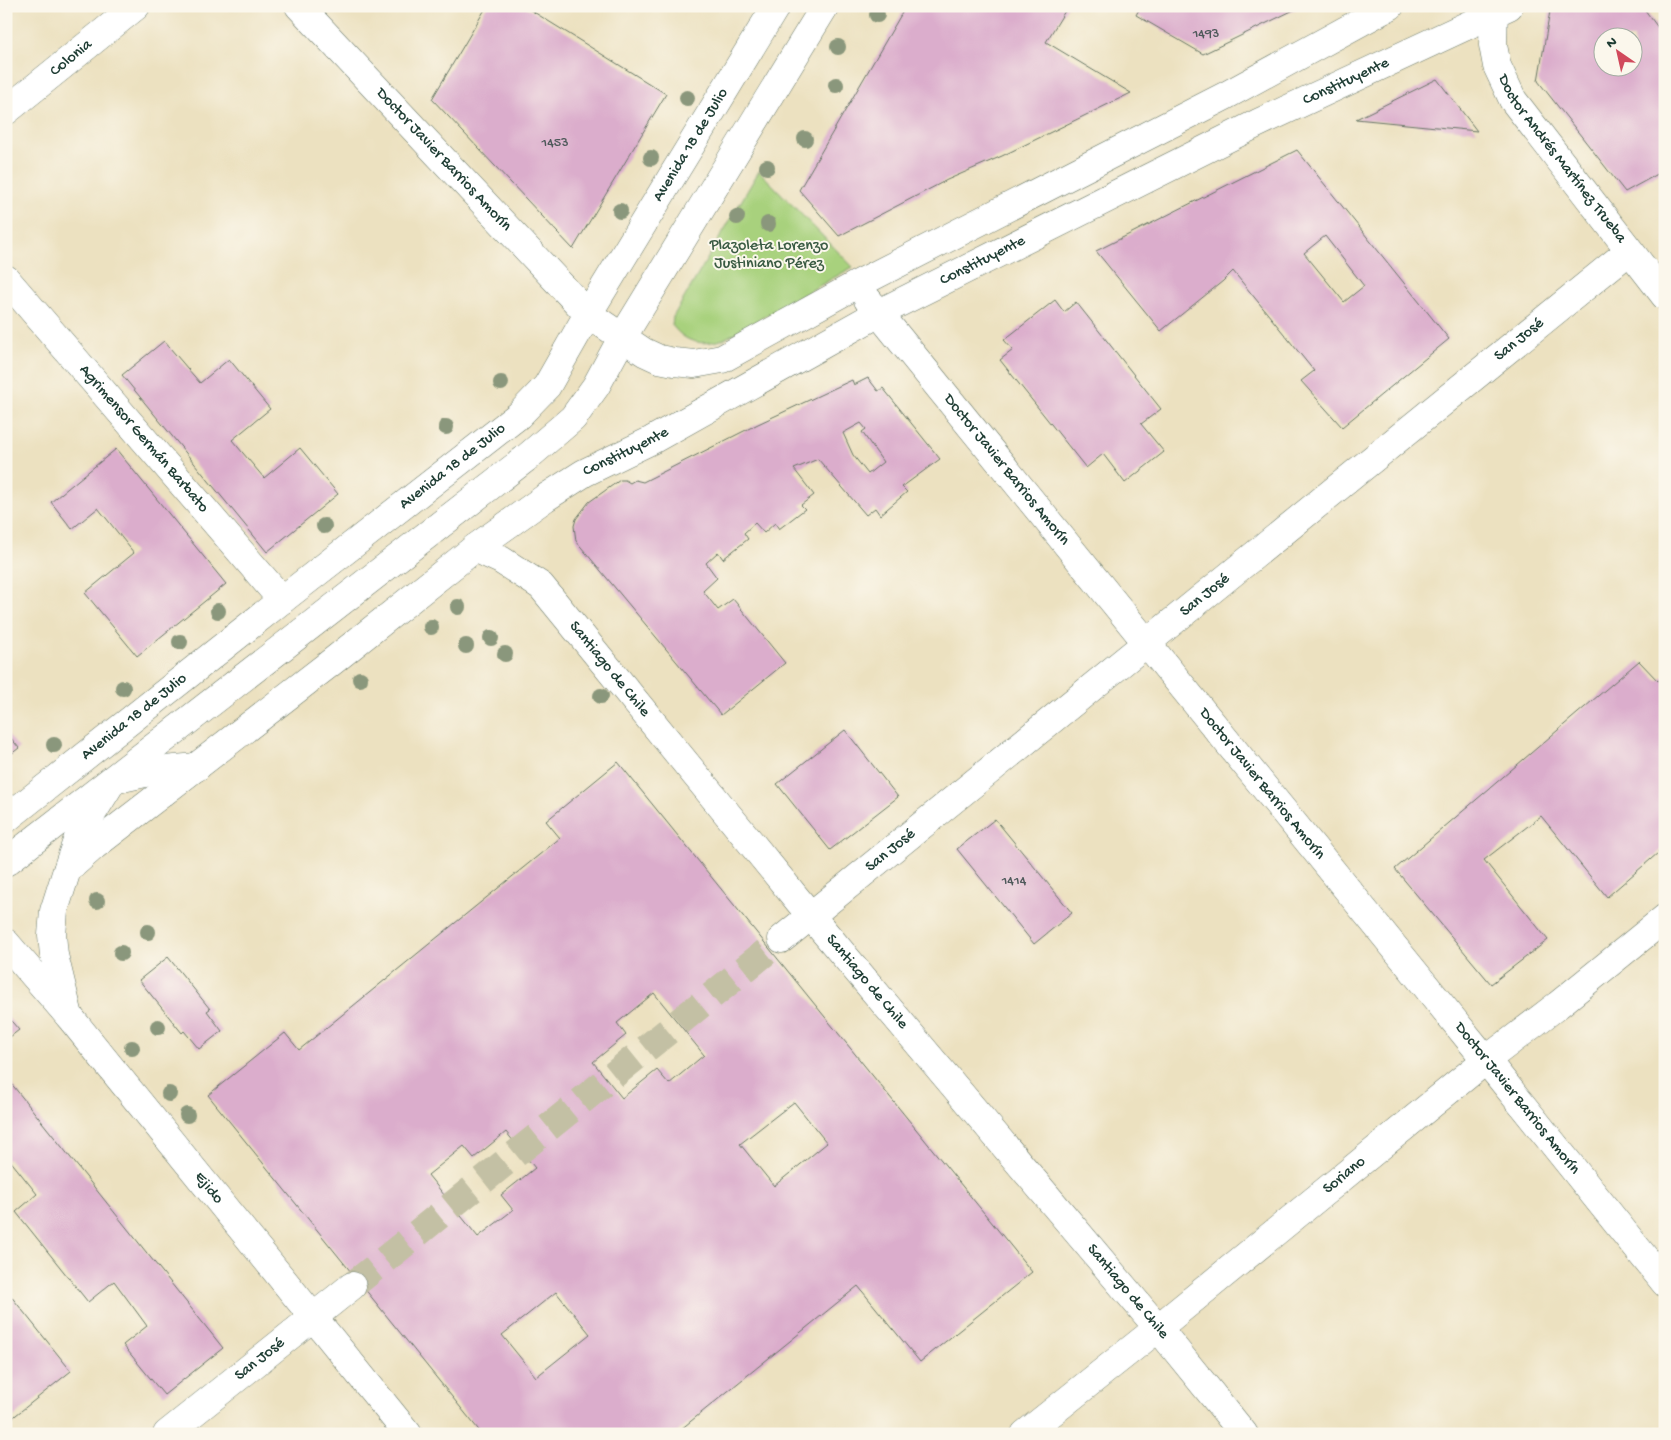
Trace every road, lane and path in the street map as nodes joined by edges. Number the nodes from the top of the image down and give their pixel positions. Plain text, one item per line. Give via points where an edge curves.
1 (136, 6) edge
2 (299, 6) edge
3 (776, 6) edge
4 (824, 6) edge
5 (1390, 6) edge
6 (1498, 9) edge
7 (6, 111) edge
8 (1629, 251) junction
9 (6, 279) edge
10 (856, 285) junction
11 (1665, 296) edge
12 (879, 313) junction
13 (588, 314) junction
14 (622, 338) junction
15 (475, 548) junction
16 (282, 600) junction
17 (1147, 644) junction
18 (197, 767) junction
19 (113, 780) junction
20 (6, 819) edge
21 (6, 862) edge
22 (67, 870) junction
23 (810, 915) junction
24 (1665, 918) edge
25 (782, 938) tunnel mouth
26 (6, 943) edge
27 (69, 1016) junction
28 (1486, 1060) junction
29 (1665, 1283) edge
30 (352, 1286) tunnel mouth
31 (314, 1318) junction
32 (1158, 1328) junction
33 (167, 1434) edge
34 (408, 1434) edge
35 (1025, 1434) edge
36 (1244, 1434) edge

1 - 7 street, Colonia
2 - 13 street, Doctor Javier Barrios Amorín
3 - 13 street, Avenida 18 de Julio
4 - 14 street
5 - 10 street via 1225,96
6 - 8 street, Doctor Andrés Martínez Trueba via 1493,45 1497,66 1513,100
6 - 12 street, Constituyente via 1258,123
8 - 11 street, Doctor Andrés Martínez Trueba
8 - 17 street, San José
9 - 16 street, Agrimensor Germán Barbato
10 - 12 street, Doctor Javier Barrios Amorín
10 - 14 street via 722,359 694,364 659,359
12 - 15 street, Constituyente via 652,440 584,473
12 - 17 street, Doctor Javier Barrios Amorín
13 - 14 street
13 - 16 street, Avenida 18 de Julio via 546,386 520,415
14 - 19 street via 596,386 572,418 539,447
15 - 18 street
15 - 23 street, Santiago de Chile via 501,560 541,586
16 - 20 street, Avenida 18 de Julio
17 - 23 street, San José
17 - 28 street, Doctor Javier Barrios Amorín
18 - 19 street via 154,771
18 - 22 street
19 - 21 street
19 - 22 street via 79,835
22 - 27 street via 54,911 52,935
23 - 25 street, San José
23 - 32 street, Santiago de Chile
24 - 28 street, Soriano
26 - 27 street, Ejido
27 - 31 street, Ejido
28 - 29 street, Doctor Javier Barrios Amorín
28 - 32 street, Soriano
30 - 31 street, San José
31 - 33 street, San José
31 - 34 street, Ejido
32 - 35 street, Soriano
32 - 36 street, Santiago de Chile

